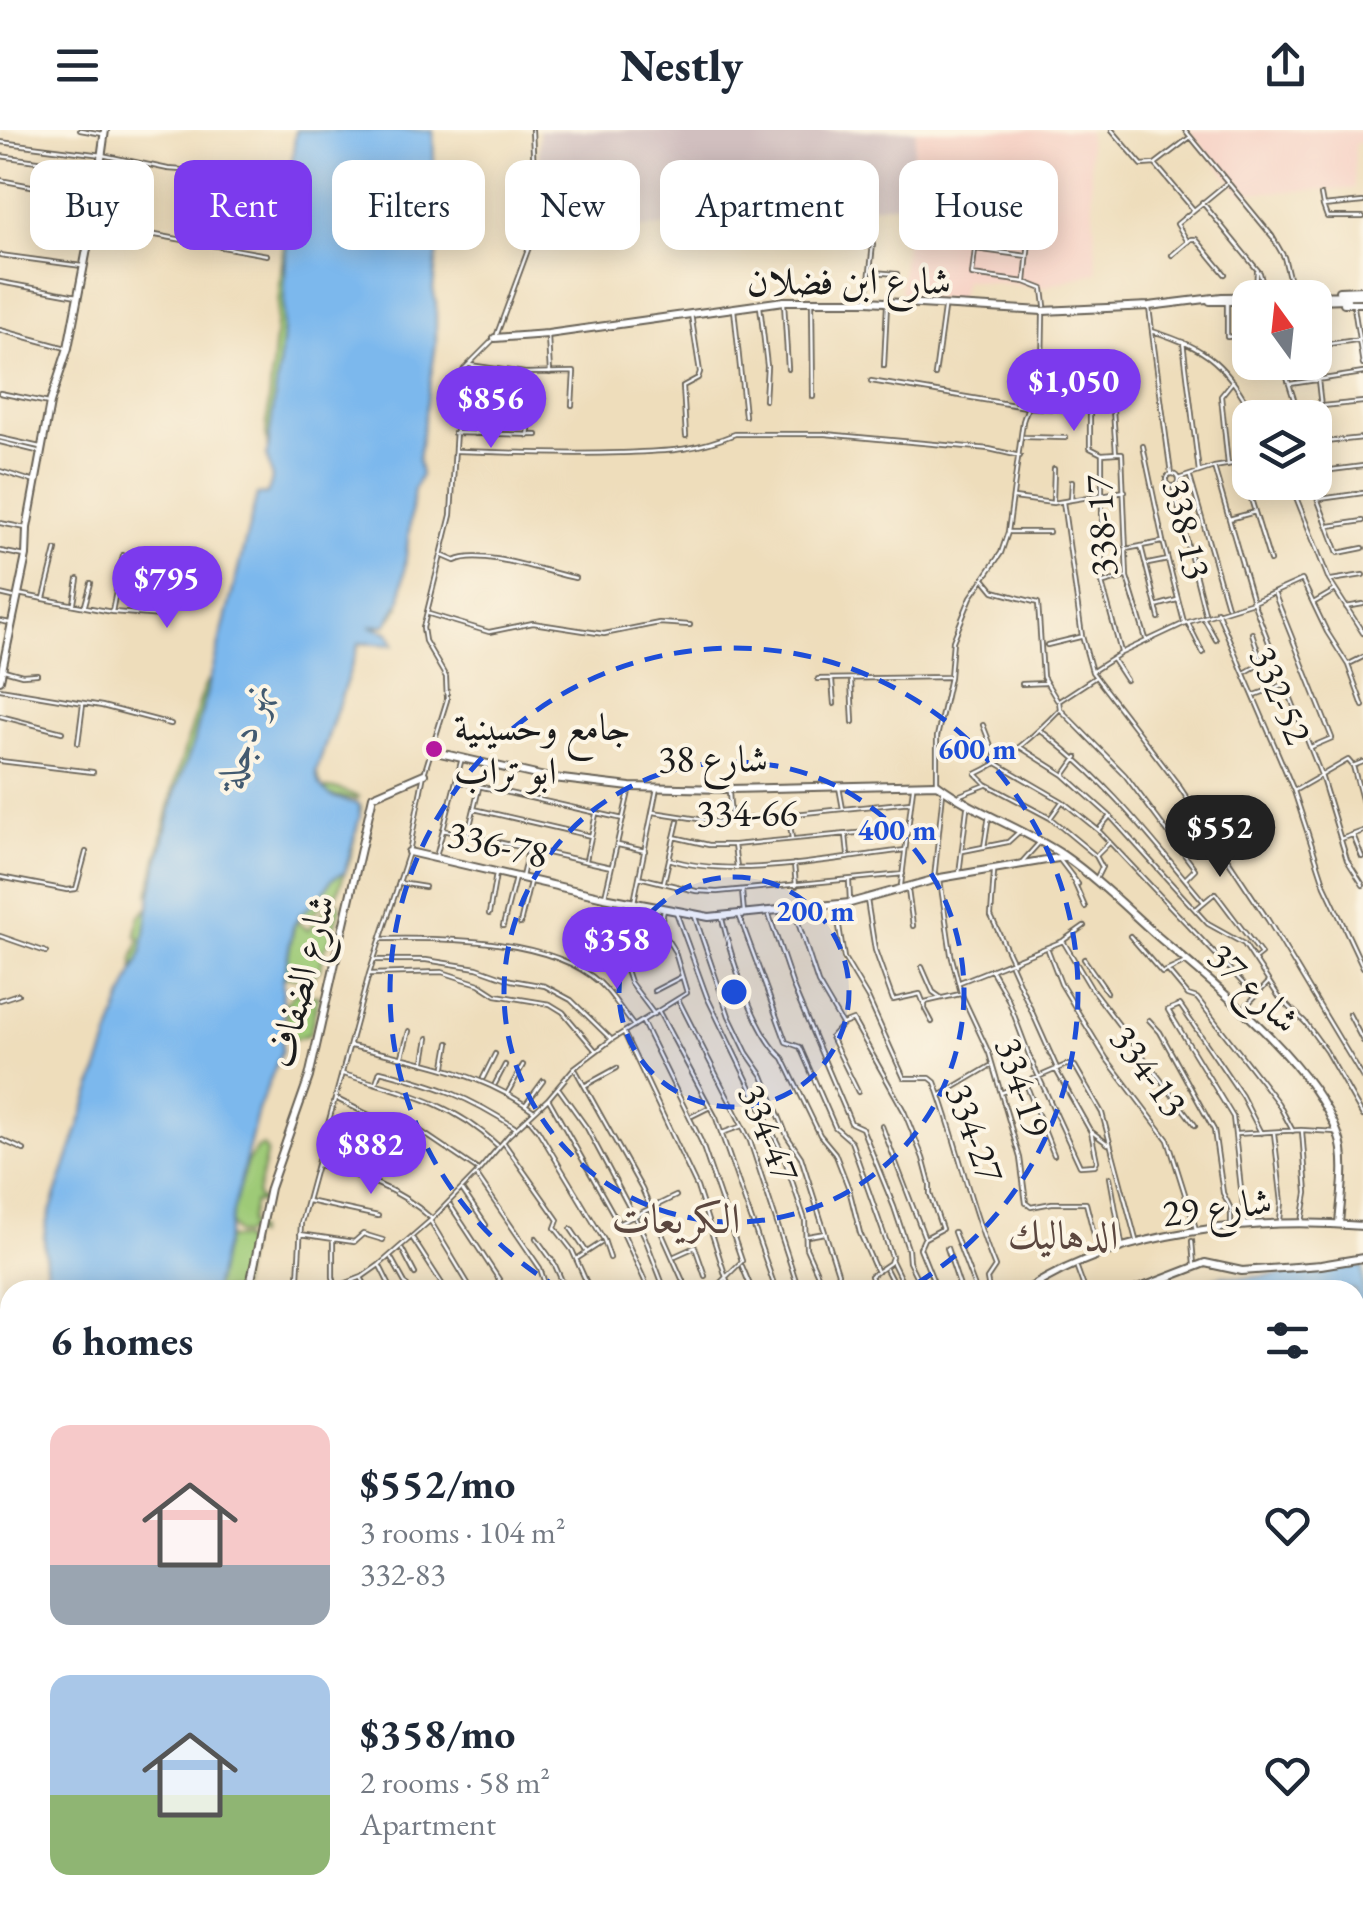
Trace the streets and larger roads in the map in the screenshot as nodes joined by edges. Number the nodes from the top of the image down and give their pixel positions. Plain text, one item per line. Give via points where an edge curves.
1 (80, 130) edge
2 (532, 130) edge
3 (1112, 130) edge
4 (1185, 130) edge
5 (105, 132) edge
6 (1190, 137) junction
7 (0, 142) edge
8 (0, 156) edge
9 (102, 156) junction
10 (30, 160) edge
11 (101, 160) edge
12 (1156, 164) junction
13 (174, 169) edge
14 (0, 180) edge
15 (1228, 182) junction
16 (30, 186) edge
17 (1321, 195) dead end
18 (1202, 202) junction
19 (1363, 202) edge
20 (1322, 206) junction
21 (1194, 209) junction
22 (1363, 216) edge
23 (154, 234) edge
24 (1188, 242) junction
25 (86, 250) edge
26 (872, 250) edge
27 (974, 250) edge
28 (982, 250) edge
29 (1028, 250) edge
30 (0, 255) edge
31 (267, 255) dead end
32 (1172, 255) dead end
33 (1028, 256) junction
34 (82, 266) junction
35 (1257, 270) junction
36 (871, 272) junction
37 (897, 274) dead end
38 (1225, 274) dead end
39 (1257, 280) edge
40 (1263, 280) edge
41 (1289, 280) edge
42 (0, 282) edge
43 (1025, 282) junction
44 (77, 296) junction
45 (1332, 297) edge
46 (1363, 297) edge
47 (1332, 298) edge
48 (1232, 299) edge
49 (812, 300) junction
50 (1205, 300) junction
51 (1332, 300) edge
52 (784, 301) junction
53 (866, 301) junction
54 (1232, 301) edge
55 (887, 302) junction
56 (1227, 302) junction
57 (1354, 303) junction
58 (760, 304) junction
59 (1149, 306) junction
60 (734, 307) junction
61 (944, 308) junction
62 (1044, 311) junction
63 (690, 313) junction
64 (0, 330) edge
65 (1152, 330) junction
66 (548, 334) junction
67 (1232, 336) edge
68 (495, 338) junction
69 (1361, 339) edge
70 (1182, 340) junction
71 (1332, 343) edge
72 (68, 348) junction
73 (469, 365) junction
74 (1363, 365) edge
75 (884, 366) dead end
76 (788, 369) dead end
77 (486, 370) junction
78 (550, 372) junction
79 (1363, 373) edge
80 (935, 375) dead end
81 (1232, 378) edge
82 (1332, 378) edge
83 (1234, 380) joint
84 (1289, 380) edge
85 (1318, 380) joint
86 (871, 381) dead end
87 (1290, 384) junction
88 (1036, 386) junction
89 (0, 393) edge
90 (813, 398) dead end
91 (765, 400) dead end
92 (1245, 400) edge
93 (1295, 400) edge
94 (1320, 400) edge
95 (1363, 402) edge
96 (50, 403) junction
97 (480, 403) junction
98 (572, 404) dead end
99 (1332, 405) edge
100 (1026, 407) junction
101 (1072, 410) dead end
102 (1114, 410) dead end
103 (745, 416) dead end
104 (454, 434) junction
105 (476, 434) junction
106 (537, 435) dead end
107 (528, 436) junction
108 (686, 436) dead end
109 (1022, 437) junction
110 (1066, 438) dead end
111 (1363, 438) edge
112 (0, 440) edge
113 (1332, 441) edge
114 (1143, 446) dead end
115 (41, 450) junction
116 (454, 451) junction
117 (1116, 453) junction
118 (1102, 454) junction
119 (1020, 456) junction
120 (1232, 464) edge
121 (1228, 465) junction
122 (1363, 466) edge
123 (1214, 467) junction
124 (1054, 469) dead end
125 (1332, 470) edge
126 (0, 471) edge
127 (1199, 472) junction
128 (1170, 474) junction
129 (1190, 477) junction
130 (1178, 479) junction
131 (1072, 481) dead end
132 (35, 482) junction
133 (1173, 486) junction
134 (1126, 490) junction
135 (1363, 493) edge
136 (1100, 496) junction
137 (1013, 498) junction
138 (1332, 498) edge
139 (1252, 500) edge
140 (1297, 500) edge
141 (1319, 500) edge
142 (1071, 501) junction
143 (1063, 502) junction
144 (1054, 503) junction
145 (1256, 512) junction
146 (1229, 519) junction
147 (1363, 521) edge
148 (0, 522) edge
149 (1328, 526) junction
150 (27, 528) junction
151 (1008, 532) junction
152 (1049, 532) dead end
153 (1163, 542) junction
154 (1141, 546) junction
155 (1363, 548) edge
156 (1124, 549) junction
157 (56, 550) dead end
158 (0, 551) edge
159 (123, 554) dead end
160 (441, 555) junction
161 (26, 556) junction
162 (1168, 560) junction
163 (1270, 561) dead end
164 (1146, 564) junction
165 (1363, 575) edge
166 (1127, 577) junction
167 (575, 578) dead end
168 (78, 579) dead end
169 (985, 579) junction
170 (166, 580) dead end
171 (1330, 580) junction
172 (91, 583) dead end
173 (1102, 583) junction
174 (1336, 591) junction
175 (1274, 593) junction
176 (0, 594) edge
177 (17, 596) junction
178 (44, 599) junction
179 (1178, 600) junction
180 (1253, 602) junction
181 (1313, 602) junction
182 (74, 604) junction
183 (1363, 604) edge
184 (85, 606) junction
185 (1156, 606) junction
186 (1344, 607) junction
187 (1228, 608) junction
188 (1218, 611) junction
189 (112, 612) junction
190 (427, 614) junction
191 (1204, 615) junction
192 (1159, 618) dead end
193 (0, 621) edge
194 (1186, 622) junction
195 (11, 624) junction
196 (690, 625) dead end
197 (1361, 628) edge
198 (1252, 633) dead end
199 (1363, 634) edge
200 (1082, 636) junction
201 (1216, 640) dead end
202 (1147, 641) junction
203 (1047, 645) dead end
204 (1121, 653) junction
205 (1203, 654) dead end
206 (1363, 657) edge
207 (1112, 659) junction
208 (1348, 665) junction
209 (2, 670) edge
210 (1244, 673) junction
211 (37, 674) dead end
212 (1094, 675) junction
213 (832, 678) junction
214 (852, 678) junction
215 (950, 678) junction
216 (818, 679) dead end
217 (0, 680) edge
218 (1126, 680) dead end
219 (1045, 683) junction
220 (1022, 684) dead end
221 (1285, 684) junction
222 (0, 689) edge
223 (1254, 695) junction
224 (84, 702) junction
225 (1059, 702) junction
226 (834, 704) dead end
227 (1363, 706) edge
228 (1060, 708) junction
229 (0, 716) edge
230 (853, 722) dead end
231 (171, 724) dead end
232 (983, 724) dead end
233 (1040, 730) junction
234 (62, 732) dead end
235 (78, 743) dead end
236 (1020, 748) junction
237 (1310, 748) junction
238 (431, 751) junction
239 (1077, 757) junction
240 (462, 758) junction
241 (0, 761) edge
242 (1363, 762) edge
243 (998, 764) junction
244 (1353, 766) junction
245 (93, 772) dead end
246 (424, 774) junction
247 (1064, 775) junction
248 (1321, 775) junction
249 (545, 776) junction
250 (456, 780) junction
251 (914, 782) junction
252 (839, 784) junction
253 (986, 784) junction
254 (480, 786) junction
255 (941, 786) junction
256 (630, 787) junction
257 (658, 788) junction
258 (729, 789) junction
259 (1294, 791) junction
260 (954, 797) junction
261 (539, 800) junction
262 (1062, 801) junction
263 (912, 802) junction
264 (967, 803) junction
265 (1363, 803) edge
266 (474, 809) junction
267 (843, 811) junction
268 (652, 812) junction
269 (597, 813) junction
270 (989, 814) junction
271 (788, 816) junction
272 (1110, 816) junction
273 (679, 818) junction
274 (1050, 818) junction
275 (623, 819) junction
276 (732, 820) junction
277 (908, 828) junction
278 (443, 830) junction
279 (939, 830) junction
280 (1021, 830) junction
281 (1098, 830) junction
282 (1363, 831) edge
283 (846, 835) junction
284 (1353, 835) junction
285 (468, 836) junction
286 (591, 836) junction
287 (674, 837) junction
288 (1340, 839) junction
289 (792, 840) junction
290 (1040, 840) junction
291 (1109, 842) junction
292 (617, 845) junction
293 (734, 845) junction
294 (984, 848) junction
295 (529, 849) junction
296 (906, 850) junction
297 (644, 851) junction
298 (962, 851) junction
299 (86, 852) dead end
300 (409, 852) junction
301 (848, 856) junction
302 (1096, 856) junction
303 (1062, 857) junction
304 (1362, 857) edge
305 (436, 858) junction
306 (669, 859) junction
307 (586, 862) junction
308 (794, 862) junction
309 (1016, 866) junction
310 (612, 867) junction
311 (737, 868) junction
312 (994, 870) junction
313 (497, 872) junction
314 (902, 874) junction
315 (640, 876) junction
316 (959, 876) junction
317 (1072, 876) junction
318 (0, 877) edge
319 (522, 878) junction
320 (937, 879) junction
321 (1185, 879) junction
322 (849, 880) junction
323 (1096, 880) junction
324 (399, 882) junction
325 (663, 882) junction
326 (1078, 884) dead end
327 (1363, 885) edge
328 (796, 886) junction
329 (426, 887) dead end
330 (904, 890) junction
331 (742, 891) junction
332 (604, 897) junction
333 (867, 900) junction
334 (1204, 902) junction
335 (850, 903) junction
336 (634, 904) junction
337 (836, 905) junction
338 (1085, 907) dead end
339 (664, 910) junction
340 (795, 910) junction
341 (1194, 910) junction
342 (676, 912) junction
343 (769, 913) junction
344 (488, 914) dead end
345 (742, 915) junction
346 (694, 916) junction
347 (722, 916) junction
348 (520, 924) dead end
349 (503, 926) dead end
350 (913, 926) dead end
351 (1084, 926) dead end
352 (0, 936) edge
353 (1130, 936) dead end
354 (380, 939) junction
355 (1063, 940) junction
356 (1047, 948) junction
357 (576, 949) dead end
358 (46, 952) dead end
359 (619, 952) junction
360 (650, 956) dead end
361 (1084, 959) dead end
362 (374, 960) junction
363 (1254, 960) junction
364 (1187, 961) junction
365 (1012, 963) junction
366 (922, 967) dead end
367 (1363, 967) edge
368 (992, 971) junction
369 (1168, 971) junction
370 (369, 974) junction
371 (682, 976) junction
372 (1100, 982) junction
373 (958, 983) junction
374 (1268, 983) junction
375 (1091, 988) junction
376 (654, 990) dead end
377 (1107, 992) dead end
378 (18, 994) dead end
379 (961, 994) junction
380 (1255, 996) junction
381 (941, 998) junction
382 (0, 1000) edge
383 (678, 1000) junction
384 (924, 1004) junction
385 (1242, 1010) junction
386 (656, 1013) junction
387 (1349, 1014) dead end
388 (1149, 1020) dead end
389 (642, 1021) junction
390 (932, 1022) dead end
391 (843, 1024) junction
392 (634, 1026) junction
393 (409, 1030) dead end
394 (623, 1032) junction
395 (428, 1038) dead end
396 (611, 1040) junction
397 (1363, 1040) edge
398 (449, 1043) dead end
399 (349, 1046) junction
400 (597, 1053) junction
401 (494, 1054) dead end
402 (401, 1057) junction
403 (424, 1062) junction
404 (505, 1064) dead end
405 (523, 1065) dead end
406 (992, 1066) junction
407 (445, 1067) junction
408 (574, 1068) junction
409 (617, 1068) dead end
410 (1057, 1069) junction
411 (342, 1073) junction
412 (1040, 1076) junction
413 (1363, 1078) edge
414 (482, 1080) junction
415 (543, 1082) dead end
416 (1026, 1083) junction
417 (375, 1084) junction
418 (494, 1086) junction
419 (585, 1086) junction
420 (558, 1088) junction
421 (858, 1092) dead end
422 (507, 1093) junction
423 (1000, 1094) junction
424 (940, 1096) junction
425 (335, 1098) junction
426 (548, 1099) junction
427 (525, 1105) junction
428 (710, 1107) junction
429 (535, 1112) junction
430 (690, 1116) junction
431 (1363, 1116) edge
432 (528, 1118) junction
433 (382, 1122) dead end
434 (413, 1126) dead end
435 (744, 1126) junction
436 (882, 1126) dead end
437 (1195, 1126) dead end
438 (516, 1128) junction
439 (1293, 1130) junction
440 (1302, 1130) junction
441 (1091, 1132) junction
442 (1274, 1132) junction
443 (1338, 1132) junction
444 (722, 1133) junction
445 (1261, 1133) junction
446 (1236, 1134) junction
447 (0, 1140) edge
448 (504, 1141) junction
449 (1110, 1144) junction
450 (499, 1147) junction
451 (24, 1150) dead end
452 (1054, 1155) dead end
453 (317, 1164) junction
454 (478, 1172) junction
455 (1110, 1177) dead end
456 (462, 1190) junction
457 (676, 1196) dead end
458 (307, 1201) junction
459 (449, 1204) junction
460 (650, 1207) junction
461 (378, 1216) dead end
462 (634, 1216) junction
463 (431, 1220) junction
464 (486, 1224) dead end
465 (619, 1224) junction
466 (1339, 1224) junction
467 (1301, 1225) junction
468 (1280, 1226) junction
469 (1363, 1226) edge
470 (1246, 1227) junction
471 (1231, 1228) junction
472 (572, 1229) dead end
473 (1196, 1229) junction
474 (826, 1232) junction
475 (954, 1232) dead end
476 (299, 1234) junction
477 (805, 1237) junction
478 (412, 1238) junction
479 (536, 1238) dead end
480 (925, 1238) junction
481 (334, 1239) junction
482 (382, 1240) dead end
483 (1192, 1241) dead end
484 (603, 1242) junction
485 (1137, 1244) junction
486 (401, 1248) junction
487 (947, 1248) dead end
488 (1123, 1248) junction
489 (587, 1252) junction
490 (1098, 1254) junction
491 (673, 1256) junction
492 (390, 1257) junction
493 (610, 1258) dead end
494 (1363, 1258) edge
495 (577, 1259) junction
496 (892, 1261) junction
497 (1075, 1263) junction
498 (742, 1264) junction
499 (379, 1265) junction
500 (884, 1267) junction
501 (1194, 1267) junction
502 (877, 1271) junction
503 (415, 1274) dead end
504 (726, 1275) junction
505 (705, 1276) dead end
506 (362, 1277) junction
507 (250, 1280) edge
508 (299, 1280) edge
509 (334, 1280) edge
510 (355, 1280) edge
511 (363, 1280) edge
512 (387, 1280) edge
513 (403, 1280) edge
514 (439, 1280) edge
515 (466, 1280) edge
516 (499, 1280) edge
517 (544, 1280) edge
518 (562, 1280) edge
519 (586, 1280) edge
520 (644, 1280) edge
521 (661, 1280) edge
522 (682, 1280) edge
523 (722, 1280) edge
524 (727, 1280) edge
525 (748, 1280) edge
526 (773, 1280) edge
527 (795, 1280) edge
528 (819, 1280) edge
529 (836, 1280) edge
530 (872, 1280) edge
531 (891, 1280) edge
532 (901, 1280) edge
533 (917, 1280) edge
534 (933, 1280) edge
535 (958, 1280) edge
536 (972, 1280) edge
537 (986, 1280) edge
538 (1045, 1280) edge
539 (1081, 1280) edge
540 (1160, 1280) edge

1 - 5 street
2 - 68 street via 532,239
3 - 12 street via 1140,164
4 - 6 street
5 - 9 street
6 - 12 street
6 - 15 street
7 - 9 street
8 - 10 street
9 - 11 street
9 - 13 street
12 - 21 street
14 - 16 street
15 - 18 street
15 - 41 street via 1277,244
17 - 20 street
18 - 21 street
18 - 35 street
19 - 20 street
20 - 22 street via 1327,217
21 - 24 street via 1176,224
23 - 31 street
24 - 32 street
24 - 38 street via 1196,239
25 - 34 street
26 - 36 street
27 - 43 street via 972,275
28 - 33 street
29 - 33 street
30 - 34 street
33 - 43 street
34 - 44 street
35 - 39 street
35 - 40 street
36 - 37 street
36 - 53 street
42 - 44 street
43 - 62 street via 1043,289
44 - 72 street
45 - 46 street, شارع ابن فضلان
46 - 47 street
46 - 57 street
48 - 50 street, شارع ابن فضلان
49 - 52 street, شارع ابن فضلان
49 - 53 street, شارع ابن فضلان
49 - 90 street
50 - 56 street, شارع ابن فضلان
50 - 59 street, شارع ابن فضلان
51 - 57 street
52 - 58 street, شارع ابن فضلان
52 - 76 street
53 - 55 street, شارع ابن فضلان
54 - 56 street, شارع ابن فضلان
55 - 61 street, شارع ابن فضلان
55 - 75 street
56 - 67 street via 1226,337
57 - 69 street
58 - 60 street, شارع ابن فضلان
58 - 91 street
59 - 62 street, شارع ابن فضلان
59 - 65 street
60 - 63 street, شارع ابن فضلان
60 - 103 street
61 - 62 street, شارع ابن فضلان
61 - 80 street
62 - 88 street, 334-19
63 - 66 street, شارع ابن فضلان
63 - 108 street via 700,372 683,386
64 - 72 street
65 - 70 street
65 - 128 street
66 - 68 street, شارع ابن فضلان
66 - 78 street
68 - 73 street
69 - 71 street
69 - 74 street
70 - 81 street
70 - 127 street
72 - 96 street
73 - 77 street
73 - 104 street via 459,379
77 - 78 street
77 - 97 street
78 - 98 street via 574,372
79 - 82 street
83 - 92 street
83 - 121 street via 1220,396
84 - 87 street
85 - 87 street
85 - 94 street
86 - 100 street
87 - 93 street
88 - 100 street, 334-19
88 - 118 street via 1088,392 1090,448
89 - 96 street
95 - 99 street
96 - 115 street
97 - 105 street
97 - 107 street via 532,407
100 - 101 street
100 - 109 street, 334-19
102 - 117 street, 338-17
104 - 105 street
104 - 116 street
105 - 107 street
106 - 107 street
109 - 110 street
109 - 119 street, 334-19
111 - 113 street
112 - 115 street
114 - 153 street, 338-13
115 - 132 street
116 - 119 street via 679,452 734,434 825,434
116 - 160 street
117 - 118 street
117 - 134 street, 338-17 via 1122,454
118 - 136 street
119 - 137 street, 334-19
120 - 121 street
121 - 123 street
122 - 125 street
123 - 127 street
123 - 146 street
124 - 144 street
126 - 132 street
127 - 129 street
128 - 130 street
128 - 133 street via 1166,481
129 - 130 street
129 - 187 street
130 - 133 street
131 - 142 street
132 - 150 street
133 - 191 street
134 - 136 street
134 - 156 street, 338-17
135 - 138 street
136 - 142 street
136 - 173 street
137 - 144 street
137 - 151 street, 334-19
139 - 145 street
140 - 171 street
141 - 149 street
142 - 143 street
143 - 144 street
143 - 200 street
145 - 146 street
145 - 163 street
146 - 180 street
147 - 149 street
148 - 150 street
149 - 155 street via 1338,553
150 - 161 street
151 - 152 street
151 - 169 street, 334-19
153 - 154 street
153 - 162 street, 338-13
154 - 156 street
154 - 164 street
156 - 166 street, 338-17
157 - 178 street
158 - 161 street
159 - 189 street
160 - 167 street
160 - 190 street
161 - 177 street
162 - 164 street
162 - 179 street, 338-13
164 - 185 street
165 - 171 street
166 - 173 street
166 - 202 street, 338-17
168 - 182 street
169 - 215 street, 334-19 via 970,597 953,642
169 - 219 street via 994,591 1038,603
170 - 189 street via 162,616
171 - 174 street
172 - 184 street
173 - 204 street
174 - 181 street
174 - 186 street
175 - 180 street
175 - 181 street via 1302,580
175 - 237 street via 1332,738
176 - 177 street
177 - 178 street
177 - 195 street
178 - 182 street
179 - 185 street
179 - 194 street, 338-13
180 - 187 street
180 - 221 street
181 - 208 street
182 - 184 street
183 - 186 street
184 - 189 street
185 - 192 street
186 - 197 street
187 - 188 street
188 - 191 street
188 - 210 street, 332-52
190 - 196 street via 489,632 525,623 604,634 659,623
190 - 238 street via 424,640 448,690
191 - 194 street
191 - 201 street
193 - 195 street
194 - 202 street
194 - 205 street, 338-13
195 - 209 street
197 - 199 street
198 - 210 street via 1262,663
200 - 203 street
200 - 212 street
202 - 204 street
204 - 207 street
206 - 208 street
207 - 212 street
207 - 218 street
208 - 227 street
209 - 211 street
209 - 217 street
210 - 223 street, 332-52
212 - 225 street
212 - 413 street via 1268,920
213 - 214 street
213 - 216 street
213 - 226 street
214 - 215 street
214 - 230 street
215 - 255 street, 334-19 via 938,737
219 - 220 street
219 - 225 street
221 - 223 street
221 - 237 street
222 - 224 street
223 - 259 street, 332-52
224 - 231 street
224 - 235 street
225 - 228 street
228 - 233 street
228 - 321 street via 1124,776 1195,868
229 - 234 street
232 - 243 street
233 - 236 street
233 - 239 street
236 - 243 street
236 - 247 street
237 - 248 street
238 - 240 street, شارع 38
238 - 246 street
239 - 247 street
239 - 321 street
240 - 249 street, شارع 38
240 - 250 street
241 - 245 street
242 - 244 street
243 - 253 street via 976,774
243 - 262 street
244 - 248 street via 1349,760
244 - 265 street
246 - 300 street
246 - 507 street, شارع الضفاف via 373,796 313,1058 270,1188
247 - 272 street
248 - 259 street
248 - 288 street
249 - 256 street, شارع 38
249 - 261 street
250 - 254 street
250 - 278 street
251 - 252 street, شارع 38
251 - 255 street, شارع 38
251 - 263 street
252 - 258 street, شارع 38
252 - 267 street
253 - 260 street
253 - 274 street
254 - 261 street
254 - 266 street
255 - 260 street, شارع 37
255 - 279 street, 334-19
256 - 257 street, شارع 38
256 - 275 street
257 - 258 street, شارع 38
257 - 268 street
258 - 276 street
259 - 367 street, 332-52 via 1325,886
260 - 264 street, شارع 37
261 - 269 street
262 - 274 street
262 - 281 street
263 - 267 street
263 - 277 street
264 - 270 street, شارع 37
264 - 298 street
266 - 285 street
266 - 286 street
267 - 271 street
268 - 273 street
268 - 297 street
269 - 275 street
269 - 286 street
270 - 280 street, شارع 37
270 - 294 street
271 - 276 street
271 - 289 street
272 - 281 street
272 - 341 street
273 - 276 street
273 - 287 street
274 - 302 street
275 - 292 street
277 - 279 street, 334-66
277 - 283 street, 334-66
277 - 296 street
278 - 285 street
278 - 305 street
279 - 320 street, 334-19
280 - 290 street, شارع 37
280 - 294 street via 1008,842
281 - 291 street
282 - 284 street
283 - 289 street, 334-66
283 - 301 street
284 - 288 street
284 - 304 street
285 - 295 street
286 - 307 street
287 - 293 street, 334-66
287 - 306 street
288 - 327 street
289 - 293 street, 334-66
290 - 303 street, شارع 37
290 - 309 street
291 - 302 street
291 - 380 street
292 - 297 street
292 - 310 street
293 - 311 street
294 - 298 street
295 - 307 street
295 - 319 street
296 - 301 street
296 - 314 street
297 - 315 street
298 - 316 street
299 - 318 street via 76,889
300 - 305 street, 336-78
300 - 324 street
301 - 308 street
302 - 323 street via 1102,867
303 - 309 street, 336-78
303 - 317 street
303 - 323 street, شارع 37
305 - 313 street, 336-78
306 - 311 street
306 - 325 street
307 - 310 street
308 - 311 street
308 - 328 street
309 - 312 street, 336-78
310 - 332 street
312 - 316 street, 336-78
312 - 365 street via 992,916
313 - 319 street, 336-78
313 - 344 street
314 - 322 street
314 - 330 street
315 - 325 street
315 - 336 street
316 - 320 street, 336-78
317 - 326 street
317 - 338 street
319 - 332 street, 336-78
319 - 348 street
319 - 349 street
320 - 330 street, 336-78
320 - 373 street, 334-19
321 - 334 street
322 - 328 street
322 - 335 street
323 - 364 street, شارع 37
324 - 329 street
324 - 354 street
325 - 331 street via 696,891
328 - 331 street
330 - 333 street, 336-78
330 - 350 street
331 - 345 street
332 - 336 street, 336-78
333 - 335 street, 336-78
333 - 384 street via 893,1000 920,994
334 - 341 street
334 - 363 street via 1214,893 1260,954
335 - 337 street, 336-78
336 - 339 street, 336-78
336 - 359 street via 630,949
336 - 360 street
337 - 340 street, 336-78
337 - 424 street, 334-27 via 844,958 904,1078 932,1078
339 - 342 street, 336-78
339 - 371 street via 660,928
340 - 343 street, 336-78
340 - 391 street via 818,983
341 - 363 street via 1244,944
342 - 346 street, 336-78
342 - 477 street via 708,997 783,1154 806,1220
343 - 345 street, 336-78
343 - 533 street via 794,989 894,1207
345 - 347 street, 336-78
345 - 496 street via 786,1042 800,1048 836,1127 850,1141
346 - 347 street, 336-78
346 - 474 street via 729,1016 801,1157
347 - 502 street via 752,1006 835,1153
351 - 355 street
352 - 358 street
353 - 369 street
354 - 362 street
354 - 392 street via 434,938 566,961 600,983
355 - 356 street
355 - 375 street
356 - 365 street
356 - 473 street, 334-13 via 1106,1058 1168,1140
357 - 359 street
359 - 386 street via 630,982
361 - 372 street
362 - 370 street
362 - 396 street via 443,962 545,986 571,1000
363 - 374 street
364 - 369 street
364 - 385 street, شارع 37
365 - 368 street
365 - 410 street
366 - 381 street
368 - 373 street
368 - 412 street
369 - 439 street via 1198,998
370 - 399 street
370 - 400 street via 442,972 496,995 550,1004
371 - 376 street
371 - 383 street via 688,991
372 - 375 street
372 - 377 street
373 - 379 street, 334-19
374 - 380 street
374 - 431 street via 1326,1051
375 - 437 street
378 - 382 street
379 - 381 street
379 - 406 street, 334-19
380 - 385 street
381 - 384 street
383 - 386 street
383 - 435 street, 334-47
384 - 390 street
385 - 443 street, شارع 37 via 1322,1100
386 - 389 street
386 - 428 street
387 - 397 street
388 - 471 street via 1214,1130
389 - 392 street
389 - 430 street
391 - 421 street via 831,1038
391 - 480 street via 858,1023 923,1158 942,1229
392 - 394 street
393 - 402 street
394 - 396 street
394 - 504 street via 697,1187
395 - 403 street
396 - 400 street
398 - 407 street
399 - 402 street
399 - 411 street
400 - 408 street
401 - 414 street
402 - 403 street
403 - 407 street
404 - 418 street
405 - 422 street
406 - 423 street, 334-19
406 - 424 street
407 - 414 street
408 - 419 street
408 - 420 street
409 - 419 street
410 - 412 street
410 - 441 street
410 - 449 street via 1072,1064 1102,1113
411 - 417 street
411 - 425 street
412 - 416 street
412 - 441 street via 1082,1168 1097,1163
414 - 418 street
415 - 427 street
416 - 423 street
416 - 452 street
417 - 438 street via 380,1071 449,1090
417 - 450 street via 440,1104
418 - 422 street
419 - 460 street
420 - 426 street
420 - 462 street
422 - 427 street
423 - 490 street, 334-19 via 1026,1202 1086,1203
424 - 537 street, 334-27 via 996,1267
425 - 433 street
425 - 453 street
426 - 429 street
426 - 465 street
427 - 429 street
428 - 430 street
428 - 444 street
429 - 432 street
430 - 498 street
432 - 438 street
432 - 484 street
434 - 454 street
435 - 444 street
435 - 527 street, 334-47
436 - 480 street
438 - 448 street
439 - 440 street
439 - 442 street
440 - 443 street
440 - 467 street via 1307,1193
441 - 449 street
442 - 445 street
442 - 468 street
443 - 466 street, شارع 37
444 - 526 street
445 - 446 street
445 - 446 street via 1178,1004 1168,1012 1227,1105
446 - 470 street
447 - 451 street
448 - 450 street
448 - 495 street
449 - 485 street
450 - 454 street
453 - 458 street
453 - 463 street via 384,1184
454 - 456 street
454 - 517 street
455 - 488 street
456 - 459 street
456 - 464 street
457 - 460 street
458 - 461 street
458 - 476 street
459 - 463 street
459 - 516 street
460 - 462 street
460 - 491 street
462 - 465 street
462 - 521 street
463 - 478 street
463 - 515 street
465 - 520 street
466 - 467 street, شارع 29
466 - 469 street, شارع 29
467 - 468 street, شارع 29
468 - 470 street, شارع 29
470 - 471 street, شارع 29
471 - 473 street, شارع 29
472 - 489 street
473 - 485 street, شارع 29
474 - 477 street
474 - 529 street
475 - 536 street
476 - 481 street
476 - 508 street
477 - 528 street
478 - 486 street
478 - 514 street
479 - 518 street
480 - 534 street via 920,1248
481 - 482 street via 354,1242 363,1234
481 - 509 street
483 - 501 street
484 - 489 street
484 - 493 street
485 - 488 street, شارع 29
486 - 492 street
486 - 503 street
487 - 535 street
488 - 490 street, شارع 29
489 - 495 street
490 - 497 street, شارع 29
491 - 505 street via 695,1246
491 - 522 street
492 - 499 street
492 - 513 street
494 - 501 street via 1242,1271
495 - 519 street
496 - 500 street
496 - 532 street
497 - 538 street, شارع 29
497 - 539 street
498 - 504 street
498 - 525 street
499 - 506 street
499 - 512 street
500 - 502 street
500 - 531 street
501 - 540 street
502 - 530 street
504 - 523 street
504 - 524 street
506 - 510 street
506 - 511 street

